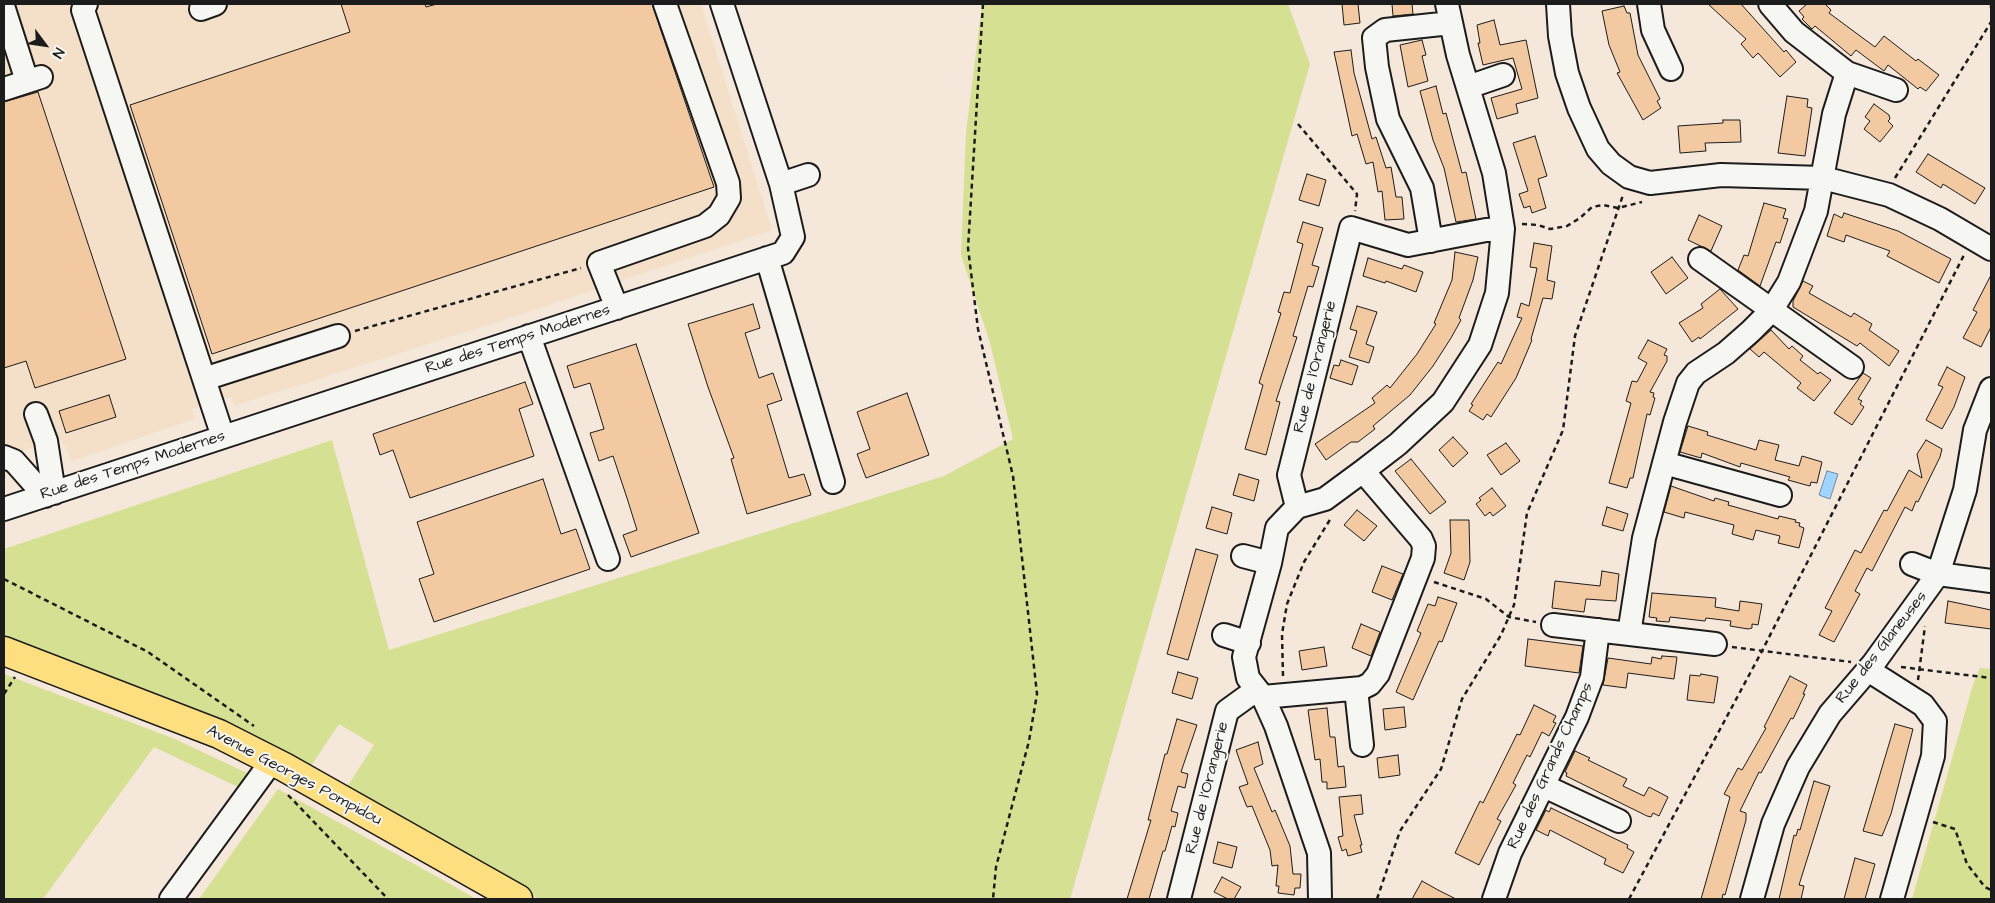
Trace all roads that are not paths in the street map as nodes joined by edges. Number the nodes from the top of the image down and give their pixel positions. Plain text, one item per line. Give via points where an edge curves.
1 (86, 4) edge
2 (666, 4) edge
3 (722, 4) edge
4 (1558, 4) edge
5 (1648, 4) edge
6 (1770, 4) edge
7 (4, 10) edge
8 (1449, 14) edge
9 (1671, 69) dead end
10 (1847, 73) junction
11 (1503, 75) dead end
12 (1468, 87) junction
13 (4, 88) edge
14 (1896, 90) dead end
15 (808, 175) dead end
16 (1823, 178) junction
17 (781, 184) junction
18 (1504, 229) junction
19 (1431, 241) junction
20 (1982, 244) edge
21 (767, 258) junction
22 (1700, 258) dead end
23 (617, 308) junction
24 (1771, 311) junction
25 (338, 336) road end
26 (529, 336) junction
27 (1852, 368) dead end
28 (204, 378) junction
29 (1991, 389) edge
30 (36, 414) dead end
31 (223, 437) junction
32 (4, 457) edge
33 (1664, 463) junction
34 (1363, 471) junction
35 (833, 482) dead end
36 (50, 494) junction
37 (1780, 496) dead end
38 (1297, 507) junction
39 (4, 509) edge
40 (1243, 556) dead end
41 (608, 559) dead end
42 (1270, 563) junction
43 (1912, 564) dead end
44 (1938, 574) junction
45 (1991, 581) edge
46 (1553, 624) road end
47 (1598, 630) junction
48 (1629, 634) junction
49 (1224, 635) dead end
50 (1249, 643) junction
51 (1715, 644) road end
52 (4, 651) edge
53 (1871, 667) junction
54 (1356, 689) junction
55 (1260, 693) junction
56 (1362, 745) dead end
57 (272, 761) junction
58 (1544, 786) junction
59 (1619, 821) dead end
60 (171, 899) edge
61 (518, 899) edge
62 (1179, 899) edge
63 (1320, 899) edge
64 (1494, 899) edge
65 (1752, 899) edge
66 (1892, 899) edge

1 - 28 street via 83,10
2 - 23 street via 728,183 729,198 719,215 705,226 599,263
3 - 17 street, Rue des Temps Modernes
4 - 16 street via 1567,73 1580,108 1598,149 1629,177 1650,183 1721,174
5 - 9 street via 1653,30
6 - 10 street via 1794,32
7 - 13 street via 34,79
8 - 12 street
8 - 19 street via 1385,30 1374,38 1388,119 1422,188
10 - 14 street
10 - 16 street via 1834,114
11 - 12 street
12 - 18 street via 1494,173
15 - 17 street
16 - 20 street via 1889,195 1940,219
16 - 24 street via 1804,248 1790,282
17 - 21 street, Rue des Temps Modernes via 793,237 783,253
18 - 19 street
18 - 34 street via 1497,293 1480,345 1443,402
19 - 38 street, Rue de l'Orangerie via 1408,245 1353,220 1289,475
21 - 23 street, Rue des Temps Modernes
21 - 35 street
22 - 24 street
23 - 26 street, Rue des Temps Modernes
24 - 27 street
24 - 33 street via 1688,383
25 - 28 street
26 - 31 street, Rue des Temps Modernes
26 - 41 street
28 - 31 street
29 - 44 street, Rue des Glaneuses via 1975,430 1965,490
30 - 36 street via 46,441
31 - 36 street, Rue des Temps Modernes
32 - 36 street via 14,461
33 - 37 street
33 - 48 street via 1644,538
34 - 38 street via 1325,499
34 - 54 street, Rue de l'Orangerie via 1421,539 1425,551 1378,674 1370,684
36 - 39 street, Rue des Temps Modernes
38 - 42 street via 1277,528
40 - 42 street
42 - 50 street
43 - 44 street
44 - 45 street
44 - 53 street, Rue des Glaneuses
46 - 47 street
47 - 48 street
47 - 58 street, Rue des Grands Champs via 1592,677
48 - 51 street
49 - 50 street
50 - 55 street via 1244,657 1248,678
52 - 57 main road, Avenue Georges Pompidou via 219,734
53 - 65 street, Rue des Glaneuses via 1830,714 1798,767 1773,824
53 - 66 street via 1923,705 1935,721 1933,756
54 - 55 street, Rue de l'Orangerie
54 - 56 street
55 - 62 street, Rue de l'Orangerie via 1227,711
55 - 63 street via 1276,726 1320,853
57 - 60 street
57 - 61 main road, Avenue Georges Pompidou
58 - 59 street
58 - 64 street, Rue des Grands Champs via 1510,853

